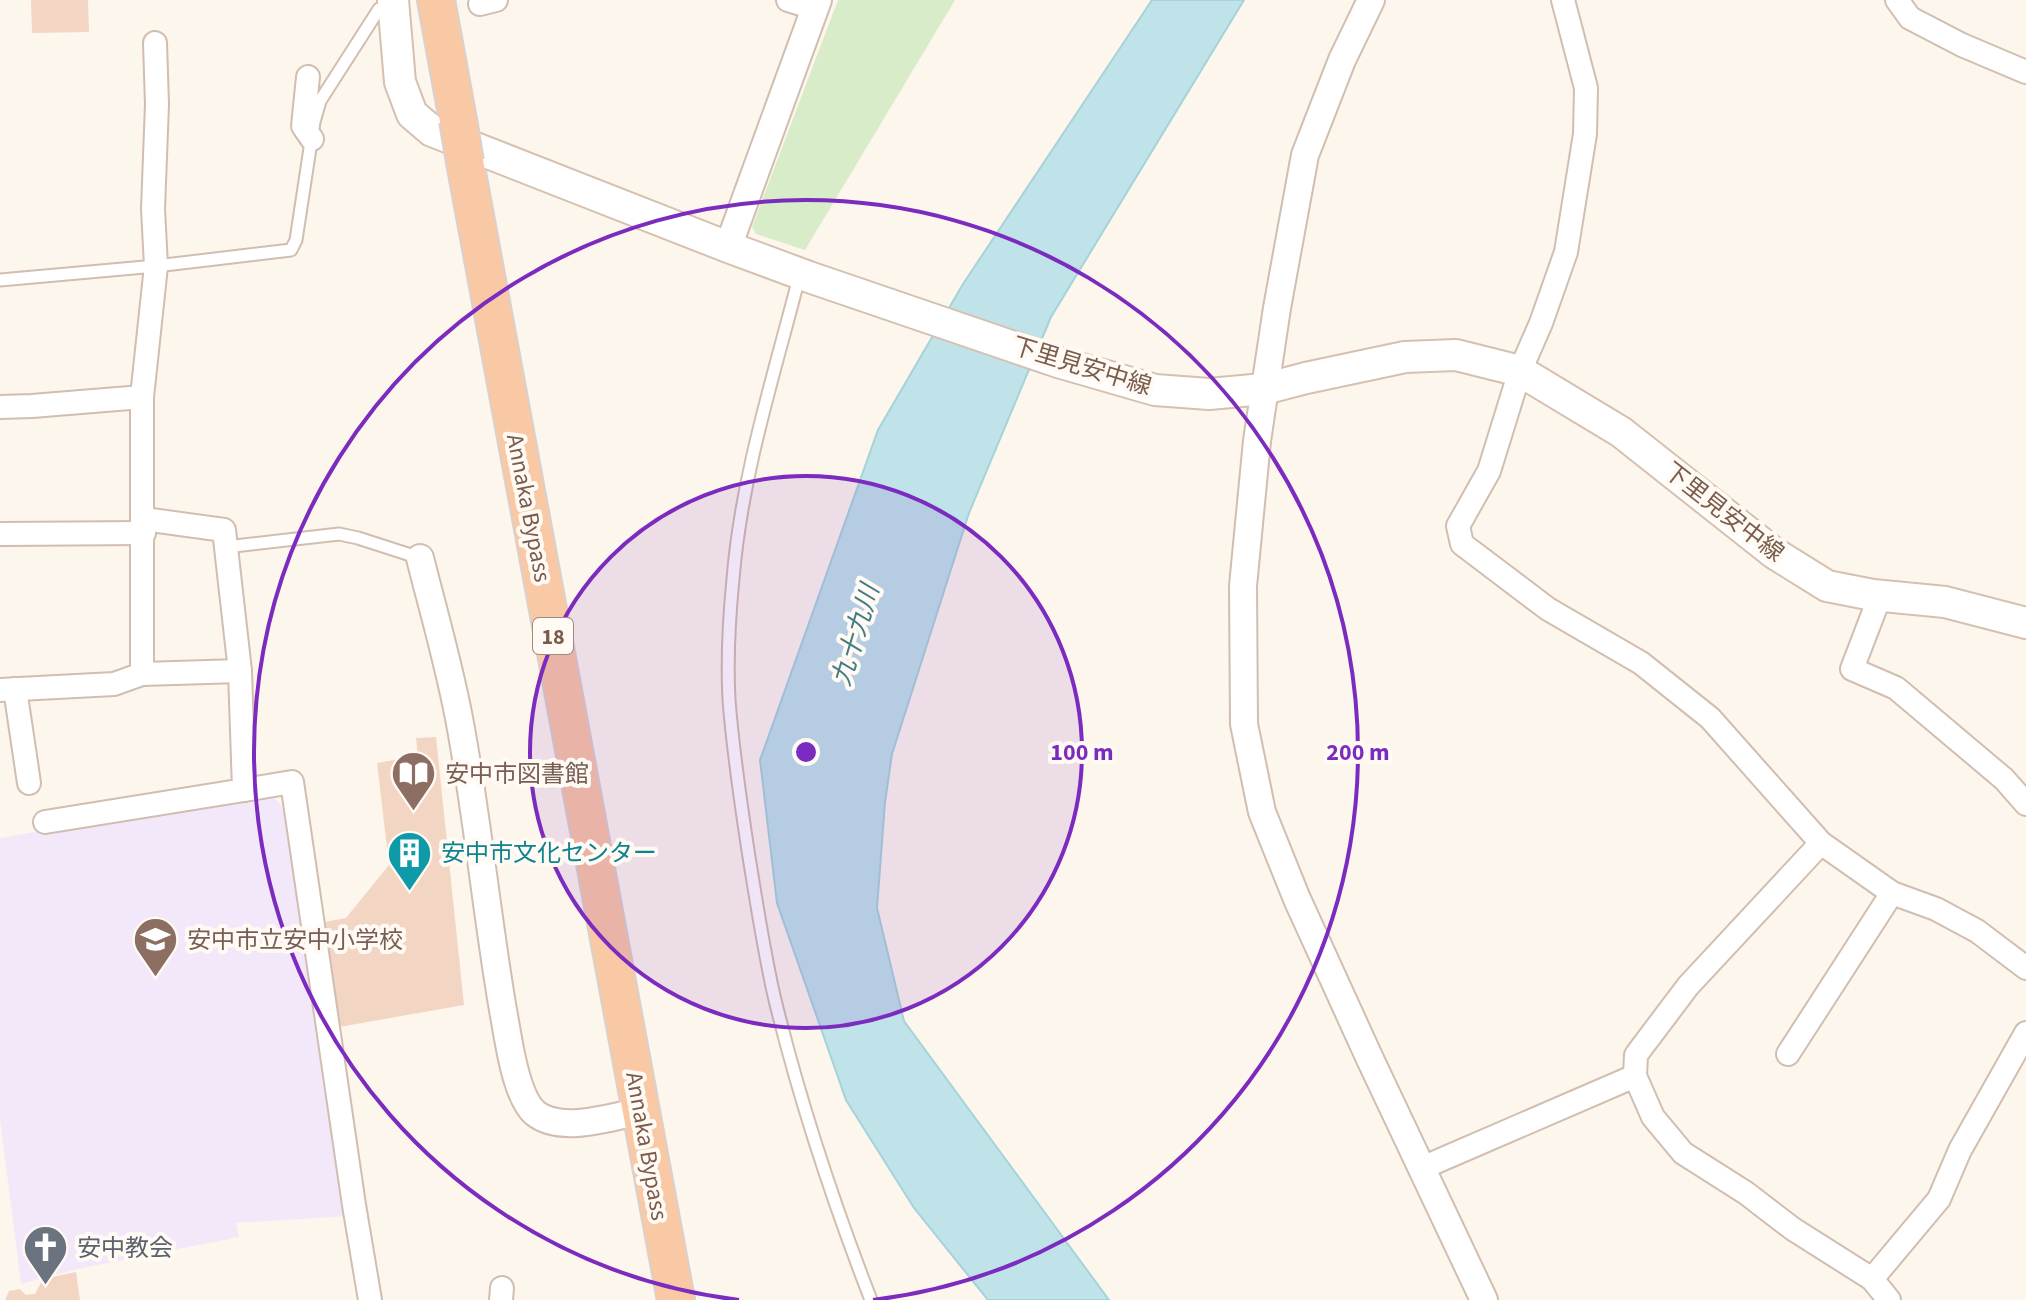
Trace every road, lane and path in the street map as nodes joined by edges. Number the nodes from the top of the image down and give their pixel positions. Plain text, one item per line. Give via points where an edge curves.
1 (436, 0) edge
2 (788, 0) edge
3 (1371, 0) edge
4 (1563, 0) edge
5 (1897, 0) edge
6 (393, 2) edge
7 (816, 4) edge
8 (155, 43) dead end
9 (2026, 72) edge
10 (308, 77) dead end
11 (312, 139) junction
12 (728, 247) junction
13 (156, 266) junction
14 (806, 275) junction
15 (0, 280) edge
16 (1520, 371) junction
17 (1264, 389) junction
18 (142, 397) junction
19 (0, 407) edge
20 (144, 526) junction
21 (1, 534) edge
22 (226, 547) junction
23 (420, 558) joint
24 (1880, 596) junction
25 (2026, 623) edge
26 (240, 671) junction
27 (142, 674) junction
28 (7, 689) edge
29 (29, 783) dead end
30 (244, 790) junction
31 (2026, 804) edge
32 (45, 822) dead end
33 (1821, 843) junction
34 (1892, 893) junction
35 (2026, 968) edge
36 (2025, 1037) edge
37 (1788, 1054) dead end
38 (1635, 1076) junction
39 (641, 1111) junction
40 (1422, 1168) junction
41 (1872, 1279) junction
42 (370, 1300) edge
43 (676, 1300) edge
44 (871, 1300) edge
45 (1484, 1300) edge
46 (1889, 1300) edge

1 - 39 highway, Annaka Bypass / 18, bridge
2 - 7 street
3 - 17 street via 1305,155
4 - 16 street via 1586,88 1585,134 1566,252
5 - 9 street via 1910,18
6 - 11 lane via 379,9 320,101
6 - 12 main road, 下里見安中線 via 400,82 412,114 432,131
7 - 12 street
8 - 13 street
10 - 11 street via 303,126
11 - 13 lane via 291,250
12 - 14 main road, 下里見安中線
13 - 15 lane
13 - 18 street
14 - 17 main road, 下里見安中線 via 1155,390 1209,394
14 - 44 lane via 796,289 739,524 729,698 775,999 802,1103
16 - 17 main road, 下里見安中線 via 1456,355 1405,357
16 - 24 main road, 下里見安中線 via 1621,432 1800,570 1827,586
16 - 33 street via 1489,471 1458,526 1462,544 1548,609 1641,663 1710,718
17 - 40 street via 1243,586 1244,724 1252,768 1262,812 1297,899
18 - 19 street
18 - 20 street
20 - 21 street
20 - 22 street via 224,530
20 - 27 street
22 - 23 lane via 339,534
22 - 26 street
23 - 39 street via 461,729 498,983 523,1095 534,1112 550,1121 593,1121
24 - 25 main road, 下里見安中線 via 1945,602
24 - 31 street via 1852,669 1896,688 2004,779
26 - 27 street
26 - 30 street
27 - 28 street via 114,684
28 - 29 street
30 - 32 street
30 - 42 street via 292,782
33 - 34 street
33 - 38 street via 1688,986 1636,1055
34 - 35 street via 1977,931
34 - 37 street
36 - 41 street via 1960,1150 1939,1199
38 - 40 street
38 - 41 street via 1653,1117 1683,1153
39 - 43 highway, Annaka Bypass / 18
40 - 45 street
41 - 46 street

